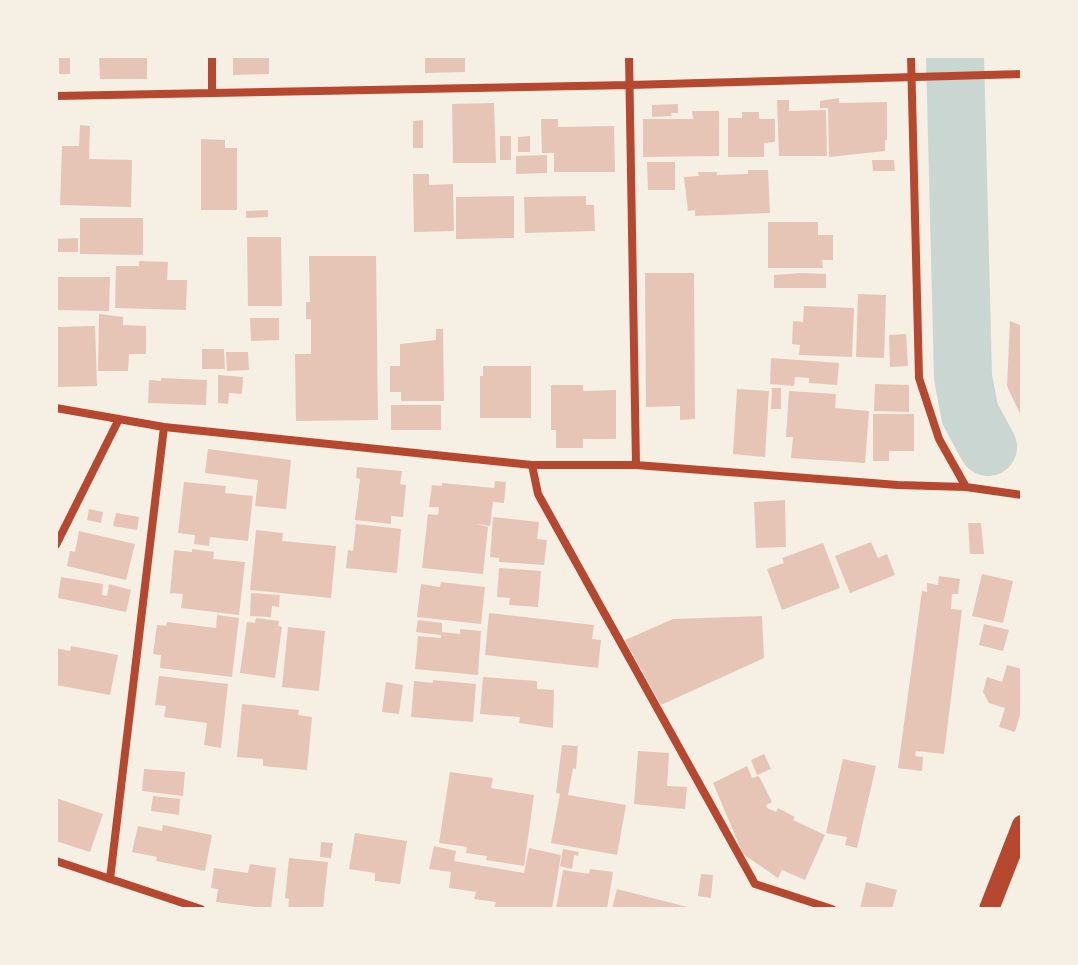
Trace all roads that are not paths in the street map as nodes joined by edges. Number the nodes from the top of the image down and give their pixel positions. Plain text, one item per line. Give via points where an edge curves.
1 (212, 56) edge
2 (629, 56) edge
3 (911, 56) edge
4 (1022, 74) edge
5 (911, 75) junction
6 (630, 85) junction
7 (212, 93) junction
8 (56, 96) edge
9 (56, 408) edge
10 (119, 419) junction
11 (164, 427) junction
12 (532, 465) junction
13 (636, 465) junction
14 (966, 487) junction
15 (1022, 495) edge
16 (56, 545) edge
17 (1022, 825) edge
18 (1018, 849) edge
19 (56, 861) edge
20 (110, 879) junction
21 (189, 907) edge
22 (201, 909) edge
23 (832, 909) edge
24 (989, 909) edge

1 - 7 street
2 - 6 street
3 - 5 street
4 - 5 street
5 - 6 street
5 - 14 street via 919,378 939,439
6 - 7 street
6 - 13 street
7 - 8 street
9 - 10 street
10 - 11 street
10 - 16 street
11 - 12 street
11 - 20 street
12 - 13 street
12 - 23 street via 538,494 755,884
13 - 14 street
14 - 15 street
17 - 18 main road
18 - 24 main road
19 - 20 street
20 - 21 street
21 - 22 street

